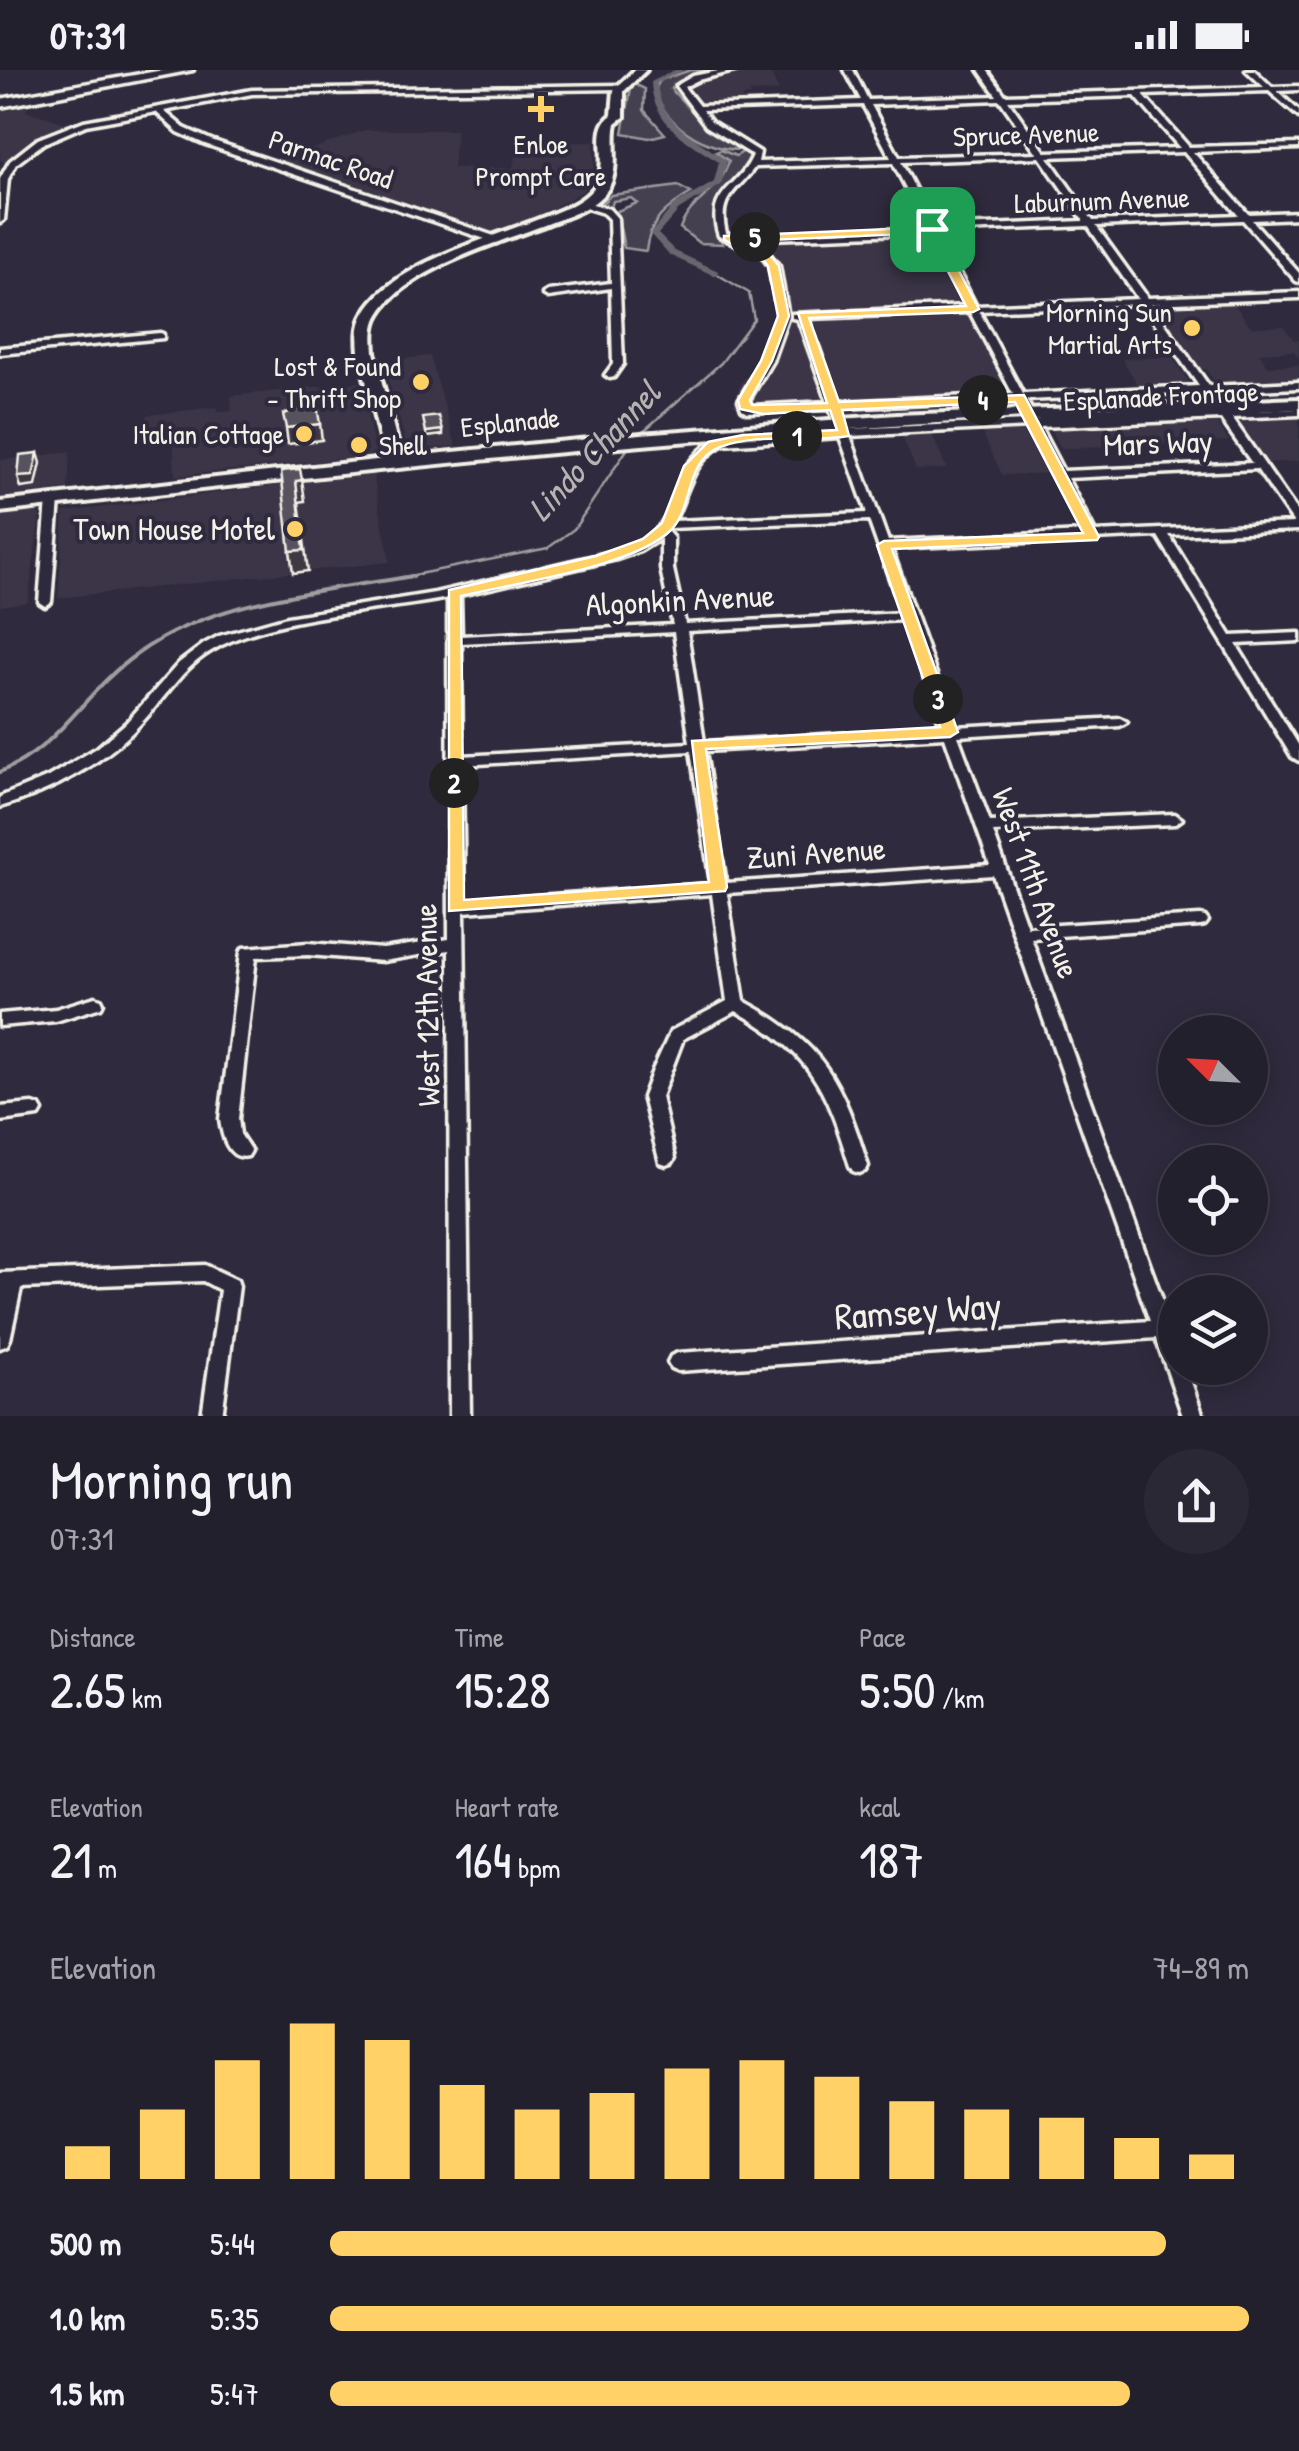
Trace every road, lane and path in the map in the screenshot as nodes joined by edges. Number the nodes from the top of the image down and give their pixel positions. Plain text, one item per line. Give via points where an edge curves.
1 (144, 70) edge
2 (186, 70) edge
3 (629, 70) edge
4 (641, 70) edge
5 (734, 70) edge
6 (849, 70) edge
7 (983, 70) edge
8 (1250, 70) edge
9 (615, 87) junction
10 (1299, 88) edge
11 (1272, 89) junction
12 (1138, 94) junction
13 (0, 95) edge
14 (1003, 99) junction
15 (0, 103) edge
16 (866, 103) junction
17 (696, 108) junction
18 (157, 110) junction
19 (1299, 115) edge
20 (1299, 146) edge
21 (1187, 151) junction
22 (1043, 156) junction
23 (897, 161) junction
24 (754, 165) junction
25 (583, 204) junction
26 (1299, 215) edge
27 (1245, 218) junction
28 (0, 220) edge
29 (1090, 223) junction
30 (932, 229) junction
31 (728, 238) junction
32 (497, 240) junction
33 (1299, 279) edge
34 (614, 286) junction
35 (548, 294) dead end
36 (1299, 296) edge
37 (1144, 301) junction
38 (973, 309) junction
39 (802, 315) junction
40 (783, 316) junction
41 (160, 336) dead end
42 (0, 351) edge
43 (610, 375) dead end
44 (1299, 386) edge
45 (1299, 400) edge
46 (1215, 403) junction
47 (1026, 412) junction
48 (1299, 412) edge
49 (840, 420) junction
50 (394, 462) junction
51 (1260, 466) junction
52 (1059, 474) junction
53 (52, 500) junction
54 (0, 506) edge
55 (873, 516) junction
56 (1299, 524) edge
57 (665, 529) junction
58 (1162, 533) junction
59 (1092, 537) junction
60 (884, 545) junction
61 (454, 593) junction
62 (45, 602) dead end
63 (909, 616) junction
64 (680, 628) junction
65 (1299, 637) edge
66 (453, 640) junction
67 (1230, 640) junction
68 (1120, 722) dead end
69 (950, 732) junction
70 (698, 745) junction
71 (1299, 757) edge
72 (454, 761) junction
73 (0, 802) edge
74 (1175, 818) dead end
75 (985, 827) junction
76 (1000, 869) junction
77 (718, 887) junction
78 (456, 907) junction
79 (1200, 921) dead end
80 (1022, 933) junction
81 (456, 942) junction
82 (95, 1004) dead end
83 (736, 1004) junction
84 (0, 1020) edge
85 (33, 1111) dead end
86 (0, 1114) edge
87 (242, 1152) dead end
88 (666, 1158) dead end
89 (859, 1166) dead end
90 (7, 1280) edge
91 (1158, 1315) edge
92 (1158, 1329) edge
93 (0, 1339) edge
94 (678, 1362) dead end
95 (1182, 1385) edge
96 (212, 1416) edge
97 (460, 1416) edge
98 (1193, 1416) edge

1 - 13 highway
2 - 15 highway
3 - 9 main road
4 - 9 main road
5 - 17 street via 681,84
6 - 16 street
7 - 14 street
8 - 11 street
9 - 18 street via 288,90
9 - 25 main road via 618,117 606,138 607,181
10 - 11 street
11 - 12 street
11 - 19 street
12 - 14 street
12 - 21 street
14 - 16 street
14 - 22 street
16 - 17 street
16 - 23 street
17 - 24 street via 709,124 755,151
18 - 28 street via 84,123 18,157 6,175
18 - 32 street, Parmac Road via 208,142
20 - 21 street, Spruce Avenue
21 - 22 street, Spruce Avenue
21 - 27 street
22 - 23 street, Spruce Avenue
22 - 29 street
23 - 24 street, Spruce Avenue
23 - 30 street
24 - 31 street via 720,200 720,230
25 - 32 main road
25 - 34 street via 613,218
26 - 27 street, Laburnum Avenue
27 - 29 street, Laburnum Avenue
27 - 33 street
29 - 30 street, Laburnum Avenue
29 - 37 street
30 - 31 street, Laburnum Avenue
30 - 38 street
31 - 40 street via 764,254 774,266
32 - 50 main road via 410,278 368,320 365,336
34 - 35 street
34 - 43 street via 618,364
36 - 37 street
37 - 38 street
37 - 46 street
38 - 39 street
38 - 47 street
39 - 40 street
39 - 49 street, West 11th Avenue
40 - 49 street via 744,400 746,409
41 - 42 street
44 - 46 street, Esplanade Frontage
45 - 46 main road, Esplanade
46 - 47 main road, Esplanade
46 - 48 street, Esplanade Frontage
46 - 51 street
47 - 49 main road, Esplanade
47 - 52 street
49 - 50 main road, Esplanade
49 - 55 street, West 11th Avenue
49 - 57 street via 712,445 690,466
50 - 53 main road, Esplanade
51 - 52 street, Mars Way
51 - 56 street
52 - 59 street
53 - 54 main road, Esplanade
53 - 62 street
55 - 57 street
55 - 60 street, West 11th Avenue
56 - 58 street
57 - 61 street via 611,556
57 - 64 street
58 - 59 street
58 - 67 street
59 - 60 street
60 - 63 street, West 11th Avenue
61 - 66 street, West 12th Avenue
61 - 73 street via 285,622 216,642 177,669 112,742 60,777
63 - 64 street, Algonkin Avenue
63 - 69 street, West 11th Avenue
64 - 66 street, Algonkin Avenue
64 - 70 street
65 - 67 street
66 - 72 street, West 12th Avenue
67 - 71 street
68 - 69 street
69 - 70 street
69 - 75 street, West 11th Avenue
70 - 72 street
70 - 77 street
72 - 78 street, West 12th Avenue
74 - 75 street
75 - 76 street, West 11th Avenue
76 - 77 street, Zuni Avenue
76 - 80 street, West 11th Avenue
77 - 78 street, Zuni Avenue
77 - 83 street
78 - 81 street, West 12th Avenue
79 - 80 street
80 - 91 street, West 11th Avenue
81 - 87 street via 389,955 248,952 228,1119
81 - 97 street, West 12th Avenue
82 - 84 street
83 - 88 street via 677,1035 661,1070 652,1096
83 - 89 street via 782,1027 815,1060 843,1108
85 - 86 street
90 - 93 street
90 - 96 street via 205,1273 230,1286
92 - 94 street, Ramsey Way
95 - 98 street, West 11th Avenue

